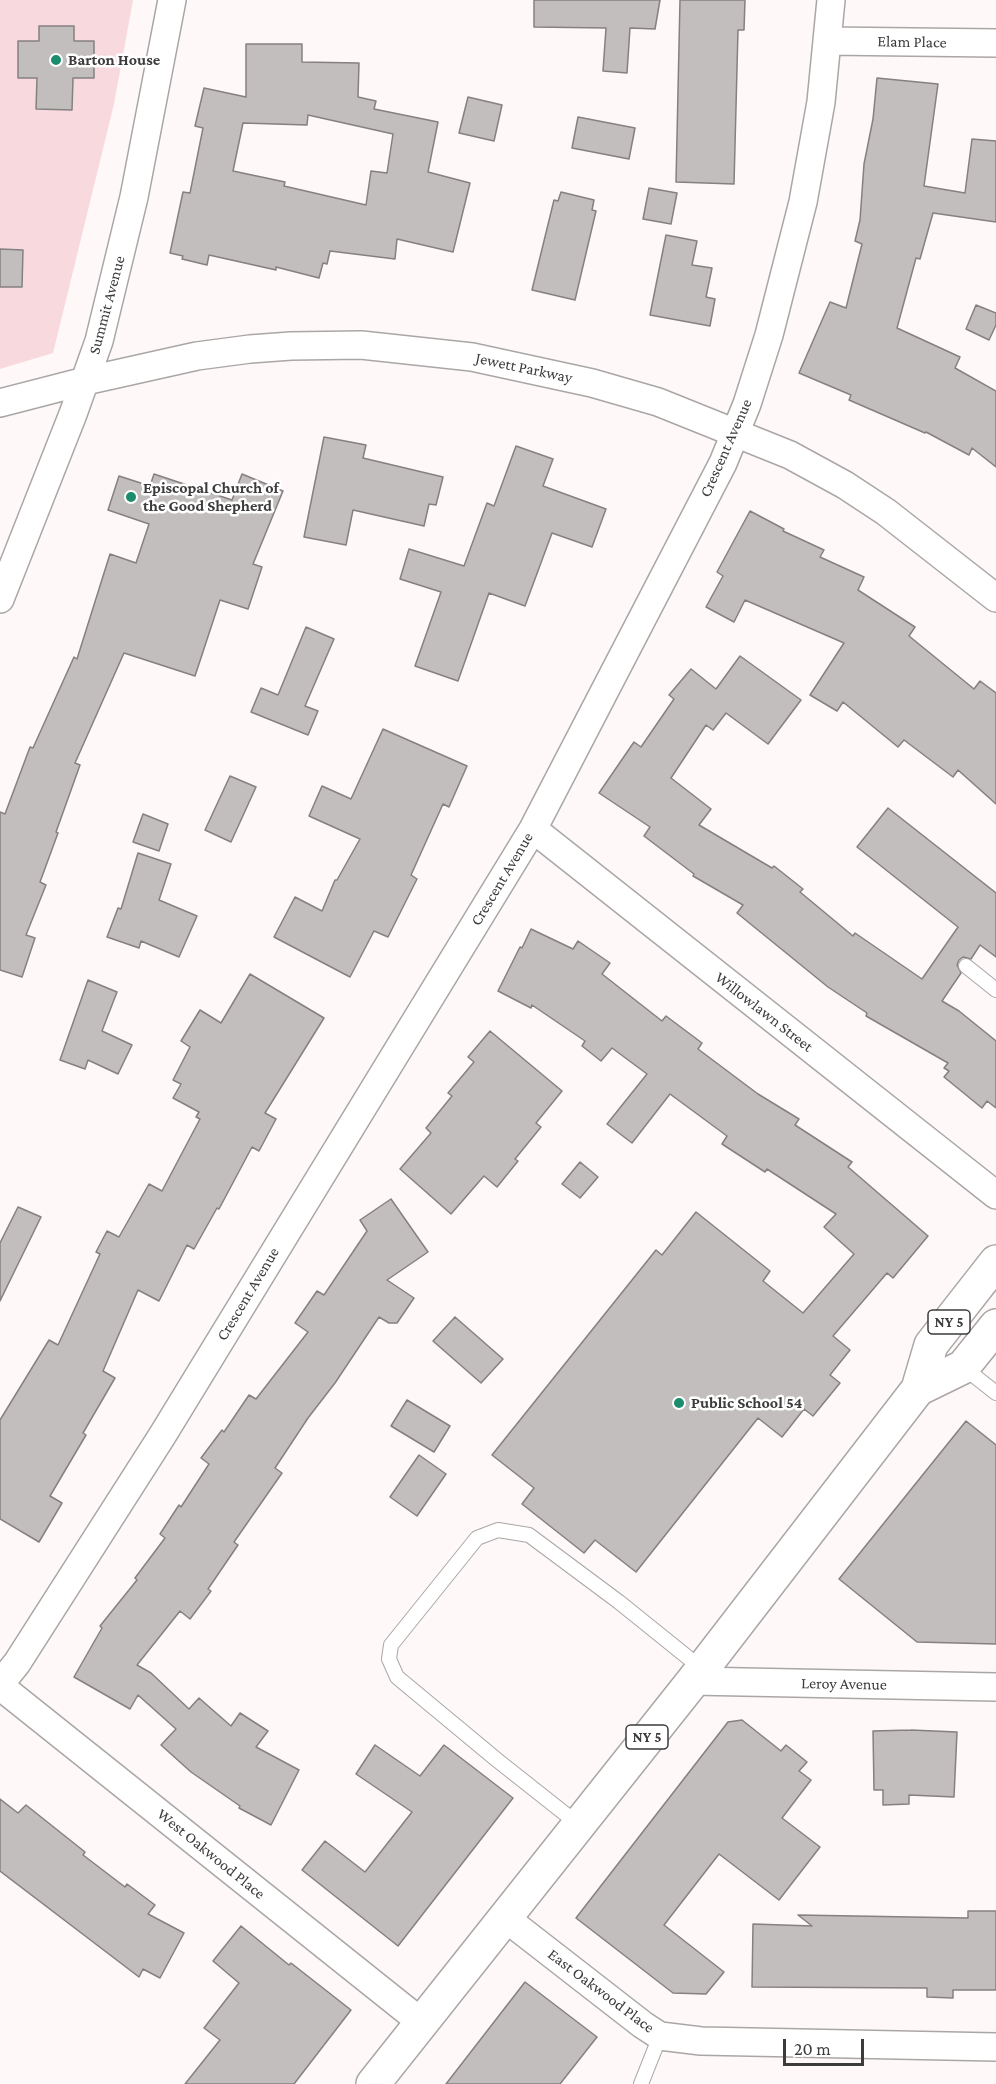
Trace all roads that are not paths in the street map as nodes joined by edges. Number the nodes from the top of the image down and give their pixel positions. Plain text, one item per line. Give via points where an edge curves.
1 (172, 0) edge
2 (831, 0) edge
3 (827, 40) junction
4 (996, 43) edge
5 (86, 381) junction
6 (0, 403) edge
7 (735, 434) junction
8 (996, 598) edge
9 (0, 599) edge
10 (533, 829) junction
11 (966, 966) dead end
12 (996, 990) edge
13 (996, 1195) edge
14 (996, 1262) edge
15 (996, 1326) edge
16 (963, 1367) junction
17 (918, 1389) junction
18 (996, 1393) edge
19 (697, 1675) junction
20 (0, 1685) edge
21 (996, 1687) edge
22 (578, 1824) junction
23 (504, 1917) junction
24 (421, 2022) junction
25 (660, 2036) junction
26 (996, 2047) edge
27 (373, 2084) edge
28 (641, 2084) edge

1 - 5 street, Summit Avenue via 134,198
2 - 3 street, Crescent Avenue
3 - 4 street, Elam Place
3 - 7 street, Crescent Avenue via 816,138 803,202 769,335
5 - 6 street, Jewett Parkway
5 - 7 street, Jewett Parkway via 240,350 361,345 472,357 592,383 658,402
5 - 9 street, Summit Avenue
7 - 8 street, Jewett Parkway via 790,455 845,485
7 - 10 street, Crescent Avenue
10 - 13 street, Willowlawn Street
10 - 20 street, Crescent Avenue via 162,1436
11 - 12 lane
14 - 17 main road, NY 5 via 931,1346
15 - 16 main road, NY 5
16 - 17 main road, NY 5
16 - 18 lane
17 - 19 main road, NY 5
19 - 21 street, Leroy Avenue
19 - 22 main road, NY 5
19 - 22 lane via 619,1602 529,1534 498,1530 477,1538 391,1645 389,1659 397,1677
20 - 24 street, West Oakwood Place
22 - 23 main road, NY 5
23 - 24 main road, NY 5
23 - 25 street, East Oakwood Place
24 - 27 main road, NY 5
25 - 26 street, East Oakwood Place via 701,2041
25 - 28 lane

